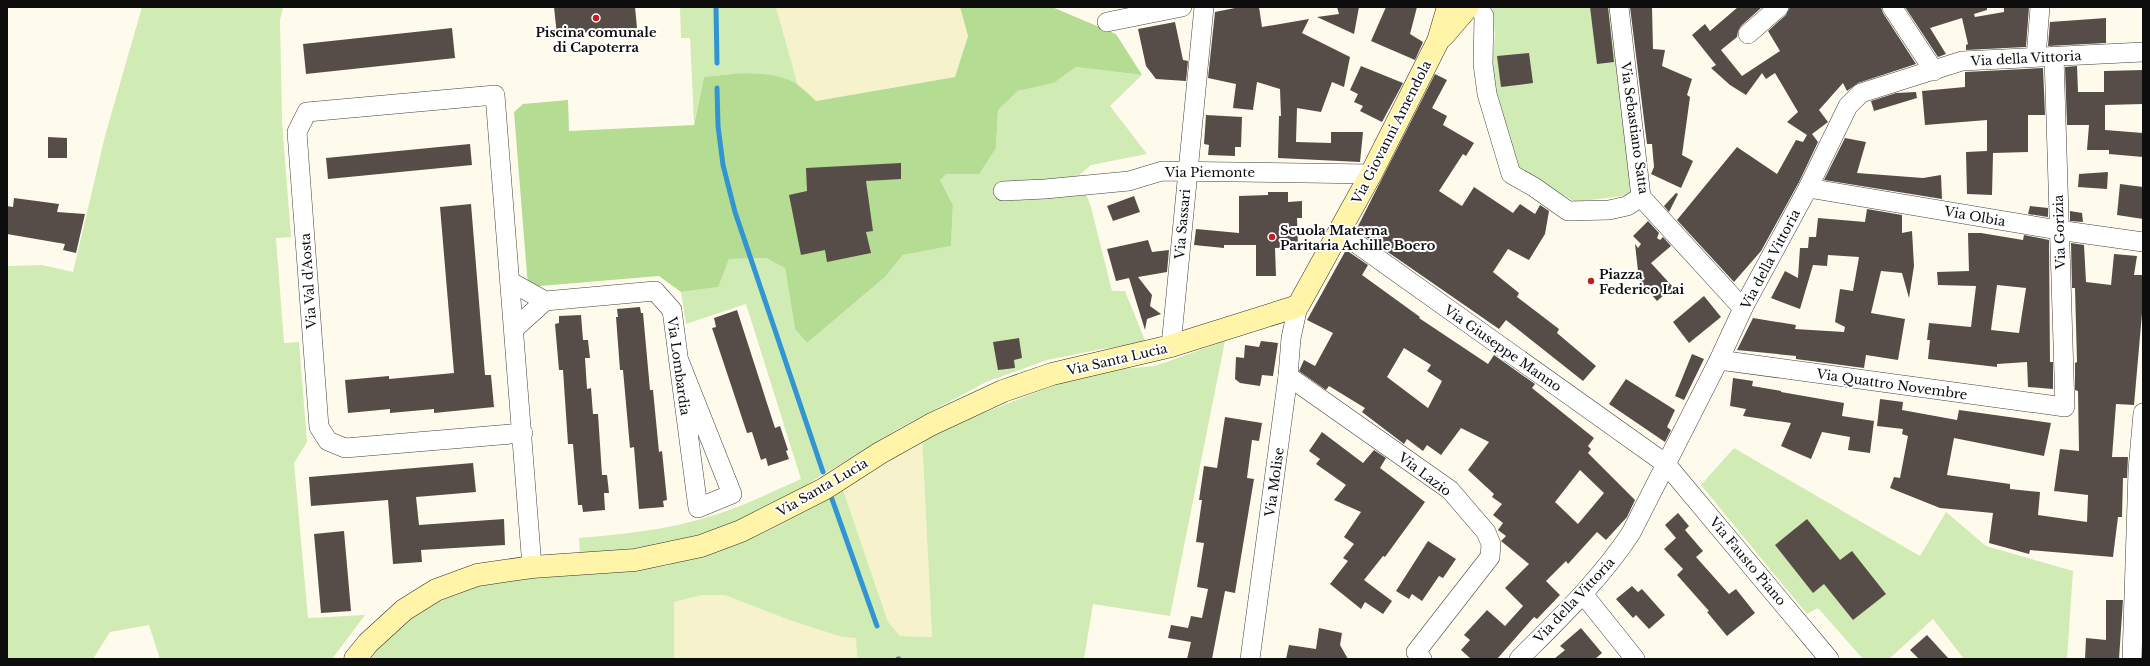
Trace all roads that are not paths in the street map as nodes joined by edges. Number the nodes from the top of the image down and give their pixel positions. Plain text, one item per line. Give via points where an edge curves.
1 (1182, 7) edge
2 (1204, 7) edge
3 (1448, 7) edge
4 (1468, 7) edge
5 (1479, 7) edge
6 (1619, 7) edge
7 (1780, 7) edge
8 (1892, 7) edge
9 (2040, 7) edge
10 (1107, 22) dead end
11 (1748, 34) dead end
12 (1438, 41) junction
13 (2143, 52) edge
14 (2054, 56) junction
15 (2036, 57) junction
16 (1934, 71) junction
17 (1187, 170) junction
18 (1371, 174) junction
19 (1808, 188) junction
20 (1003, 191) dead end
21 (1641, 197) junction
22 (2058, 230) junction
23 (1339, 232) junction
24 (2143, 242) edge
25 (511, 282) junction
26 (545, 301) junction
27 (1298, 306) junction
28 (1744, 306) junction
29 (514, 329) junction
30 (1171, 346) junction
31 (678, 358) junction
32 (1719, 360) junction
33 (1288, 376) junction
34 (2065, 407) joint
35 (2143, 413) edge
36 (523, 433) junction
37 (1666, 464) junction
38 (532, 567) junction
39 (1583, 594) junction
40 (355, 659) edge
41 (1250, 659) edge
42 (1422, 659) edge
43 (1519, 659) edge
44 (1635, 659) edge
45 (1829, 659) edge
46 (2132, 659) edge

1 - 10 street
2 - 17 street, Via Sassari
3 - 12 street, Via Giovanni Amendola
4 - 12 street, Via Giovanni Amendola
5 - 21 street via 1484,16 1483,64 1487,94 1511,174 1568,211 1609,210 1627,206
6 - 21 street, Via Sebastiano Satta
7 - 11 street
8 - 16 street
9 - 15 street
12 - 18 street, Via Giovanni Amendola
13 - 14 street, Via della Vittoria
14 - 15 street, Via della Vittoria
14 - 22 street, Via Gorizia
15 - 16 street, Via della Vittoria via 1962,61
16 - 19 street, Via della Vittoria via 1861,93 1848,106
17 - 18 street, Via Piemonte
17 - 20 street, Via Piemonte via 1162,171 1129,181
17 - 30 street, Via Sassari
18 - 23 street, Via Giovanni Amendola
19 - 22 street, Via Olbia
19 - 28 street, Via della Vittoria
21 - 28 street, Via Sebastiano Satta via 1737,302
22 - 24 street, Via Olbia
22 - 34 street, Via Gorizia
23 - 27 street, Via Giovanni Amendola
23 - 37 street, Via Giuseppe Manno
25 - 26 street
25 - 29 street
25 - 36 street, Via Val d'Aosta via 496,95 307,112 297,132 318,427 328,441 345,448
26 - 29 street
26 - 31 street, Via Lombardia via 655,291 672,310
27 - 30 street, Via Santa Lucia
27 - 33 street, Via Molise via 1290,338
28 - 32 street, Via della Vittoria
29 - 36 street
30 - 38 street, Via Santa Lucia via 1052,374 1002,391 932,424 824,489 741,532 701,546 635,560
31 - 31 street, Via Lombardia via 698,508 732,494
32 - 34 street, Via Quattro Novembre
32 - 37 street, Via della Vittoria
33 - 41 street, Via Molise
33 - 42 street, Via Lazio via 1450,490 1486,532 1491,544 1490,557 1416,652
35 - 46 street via 2138,470
36 - 38 street
37 - 39 street, Via della Vittoria via 1631,533 1615,558
37 - 45 street, Via Fausto Piano
38 - 40 street, Via Santa Lucia via 477,575 436,590 404,610 368,643
39 - 43 street, Via della Vittoria
39 - 44 street

